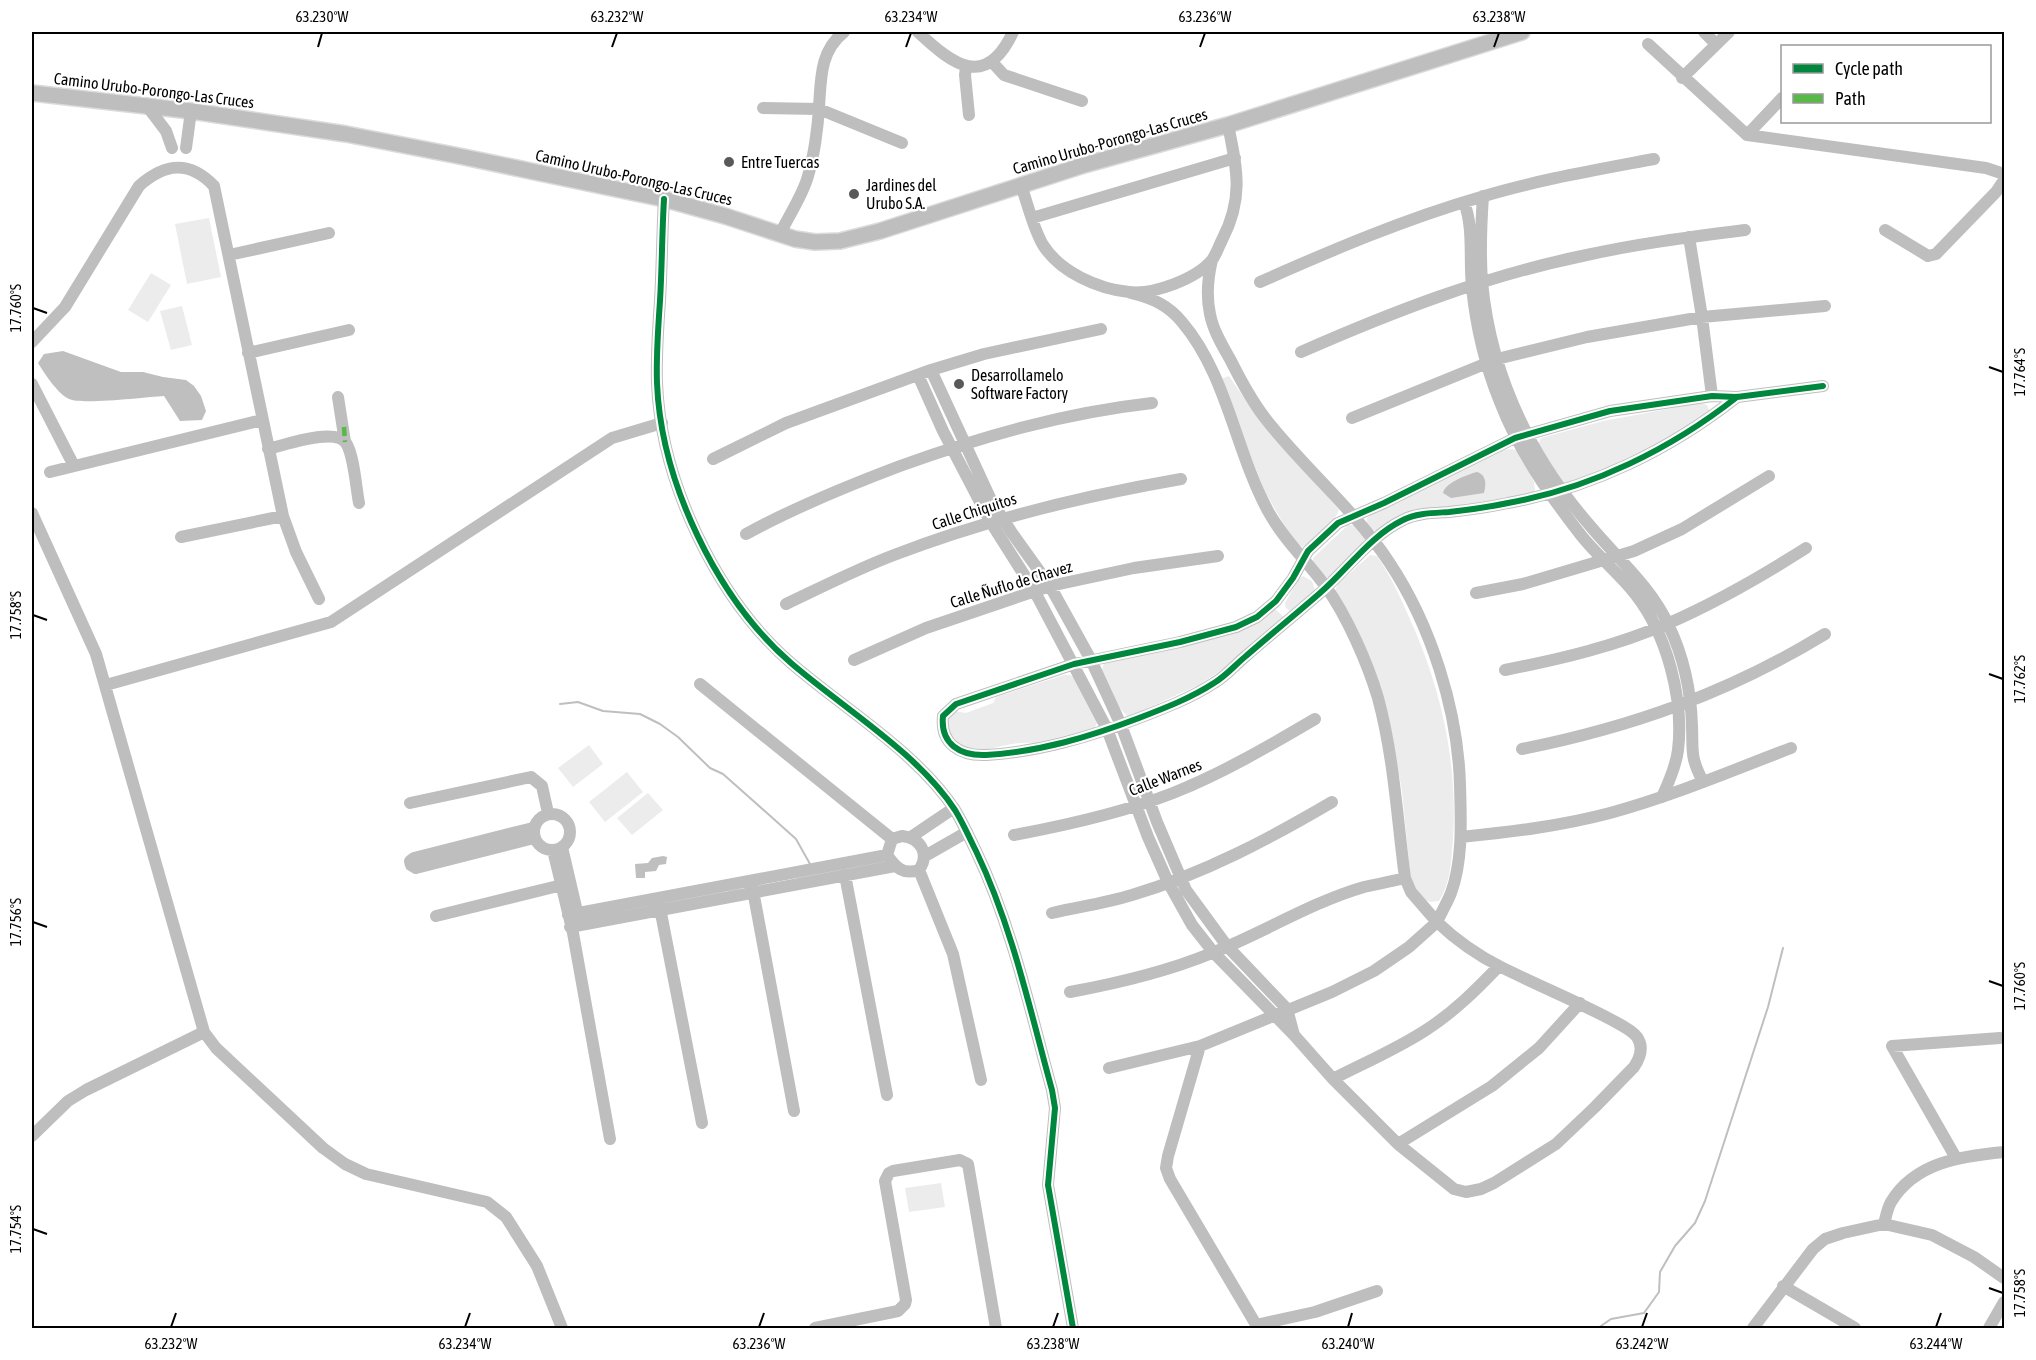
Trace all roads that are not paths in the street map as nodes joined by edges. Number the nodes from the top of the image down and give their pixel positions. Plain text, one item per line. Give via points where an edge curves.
1 (844, 32) edge
2 (918, 32) edge
3 (1013, 32) edge
4 (1522, 32) edge
5 (1704, 32) edge
6 (1729, 32) edge
7 (1648, 44) dead end
8 (1716, 44) junction
9 (992, 62) junction
10 (966, 67) junction
11 (1682, 78) junction
12 (32, 93) edge
13 (1781, 99) edge
14 (1082, 101) dead end
15 (147, 106) junction
16 (763, 108) dead end
17 (819, 109) junction
18 (191, 111) junction
19 (969, 115) dead end
20 (1228, 124) junction
21 (1747, 135) junction
22 (902, 143) dead end
23 (1235, 158) junction
24 (1654, 159) dead end
25 (170, 168) junction
26 (186, 168) junction
27 (2004, 174) edge
28 (2004, 180) edge
29 (1021, 185) junction
30 (1483, 196) junction
31 (664, 199) junction
32 (1464, 202) junction
33 (1032, 218) junction
34 (1744, 230) dead end
35 (1885, 230) dead end
36 (329, 233) dead end
37 (780, 234) junction
38 (1689, 237) junction
39 (229, 255) junction
40 (1212, 260) junction
41 (1260, 282) dead end
42 (1477, 284) junction
43 (1131, 293) junction
44 (1825, 306) dead end
45 (1702, 317) junction
46 (1101, 329) dead end
47 (349, 330) dead end
48 (32, 342) edge
49 (1301, 352) dead end
50 (248, 353) junction
51 (1228, 357) junction
52 (1492, 361) junction
53 (931, 370) junction
54 (1238, 374) junction
55 (918, 375) junction
56 (1214, 375) junction
57 (32, 384) edge
58 (1823, 386) dead end
59 (1712, 396) junction
60 (338, 397) dead end
61 (1737, 397) junction
62 (1152, 402) dead end
63 (1352, 418) dead end
64 (262, 420) junction
65 (662, 423) junction
66 (344, 427) junction
67 (334, 436) junction
68 (1521, 436) junction
69 (345, 442) junction
70 (965, 443) junction
71 (952, 447) junction
72 (268, 449) junction
73 (713, 459) dead end
74 (74, 466) junction
75 (50, 472) dead end
76 (1768, 476) dead end
77 (1181, 479) dead end
78 (1562, 490) junction
79 (1549, 493) junction
80 (359, 503) dead end
81 (32, 513) edge
82 (283, 516) junction
83 (1354, 516) junction
84 (1003, 517) junction
85 (990, 521) junction
86 (746, 534) dead end
87 (181, 537) dead end
88 (1373, 540) junction
89 (1806, 548) dead end
90 (1218, 556) dead end
91 (1618, 556) junction
92 (1303, 560) junction
93 (1604, 560) junction
94 (1050, 586) junction
95 (1327, 588) junction
96 (1035, 592) junction
97 (1476, 593) dead end
98 (1281, 594) junction
99 (319, 599) dead end
100 (786, 604) dead end
101 (1296, 614) junction
102 (1662, 626) junction
103 (1825, 634) dead end
104 (855, 660) dead end
105 (1091, 660) junction
106 (1074, 664) junction
107 (1505, 670) dead end
108 (700, 684) dead end
109 (106, 685) junction
110 (1683, 703) junction
111 (1316, 718) dead end
112 (1121, 725) junction
113 (1107, 729) junction
114 (1791, 748) dead end
115 (1522, 749) dead end
116 (1703, 782) junction
117 (1662, 797) junction
118 (1332, 802) dead end
119 (410, 803) dead end
120 (1143, 803) junction
121 (954, 808) junction
122 (548, 813) junction
123 (967, 832) junction
124 (534, 833) junction
125 (1014, 835) dead end
126 (911, 837) junction
127 (1461, 837) junction
128 (892, 839) junction
129 (558, 849) junction
130 (887, 855) junction
131 (925, 856) junction
132 (894, 866) junction
133 (919, 870) junction
134 (845, 875) junction
135 (1405, 878) junction
136 (1174, 880) junction
137 (562, 885) junction
138 (752, 886) junction
139 (659, 904) junction
140 (1052, 913) dead end
141 (436, 916) dead end
142 (1437, 922) junction
143 (574, 923) junction
144 (1227, 946) junction
145 (1214, 953) junction
146 (1499, 966) junction
147 (1070, 992) dead end
148 (1581, 1003) junction
149 (1287, 1010) junction
150 (1273, 1016) junction
151 (204, 1032) junction
152 (1294, 1035) junction
153 (2000, 1038) dead end
154 (1200, 1046) junction
155 (1109, 1068) dead end
156 (1333, 1079) junction
157 (981, 1080) dead end
158 (887, 1095) dead end
159 (795, 1111) dead end
160 (702, 1123) dead end
161 (32, 1136) edge
162 (610, 1139) dead end
163 (1398, 1144) junction
164 (2004, 1152) edge
165 (1956, 1158) junction
166 (1884, 1224) junction
167 (2004, 1278) edge
168 (1783, 1286) junction
169 (1377, 1292) dead end
170 (2004, 1302) edge
171 (860, 1324) edge
172 (1257, 1327) edge
173 (562, 1329) edge
174 (815, 1329) edge
175 (996, 1329) edge
176 (1073, 1329) edge
177 (1753, 1329) edge
178 (1855, 1329) edge
179 (1989, 1329) edge

1 - 17 street via 828,49 822,65
2 - 10 street
3 - 9 street
4 - 20 main road, Camino Urubo-Porongo-Las Cruces
5 - 8 street
6 - 8 street
7 - 11 street
8 - 11 street
9 - 10 street
9 - 14 street via 1004,75
10 - 19 street
11 - 21 street
12 - 15 main road, Camino Urubo-Porongo-Las Cruces
13 - 21 street
15 - 18 main road, Camino Urubo-Porongo-Las Cruces
15 - 25 street via 166,131 172,151
16 - 17 street
17 - 22 street
17 - 37 street via 807,178
18 - 26 street
18 - 31 main road, Camino Urubo-Porongo-Las Cruces via 346,134
20 - 23 street
20 - 29 main road, Camino Urubo-Porongo-Las Cruces
21 - 27 street via 1986,168
23 - 33 street
23 - 40 street via 1236,202
24 - 30 street
25 - 26 street
25 - 48 street via 150,176 139,186 65,307
26 - 39 street via 204,176 214,186
28 - 35 street via 1936,254 1928,256
29 - 33 street
29 - 37 main road, Camino Urubo-Porongo-Las Cruces via 840,241 815,242
30 - 32 street
30 - 42 street
31 - 37 main road, Camino Urubo-Porongo-Las Cruces
31 - 65 street via 657,384
32 - 41 street via 1348,244
32 - 42 street via 1469,214
33 - 43 street via 1044,246 1068,272
34 - 38 street
36 - 39 street
38 - 42 street via 1581,256
38 - 45 street
39 - 50 street
40 - 43 street via 1168,287
40 - 51 street via 1209,313
42 - 49 street via 1371,321
42 - 52 street via 1488,322
43 - 56 street via 1152,298 1171,311
44 - 45 street
45 - 52 street via 1587,337
45 - 59 street
46 - 53 street via 1004,349
47 - 50 street
50 - 64 street
51 - 54 street
51 - 56 street
52 - 63 street
52 - 68 street via 1510,399
53 - 55 street
53 - 70 street
54 - 56 street
54 - 83 street via 1263,416
55 - 71 street
55 - 73 street via 786,423
56 - 92 street via 1257,489
57 - 74 street
58 - 61 street
59 - 61 street
59 - 68 street via 1610,411
60 - 66 street
61 - 78 street via 1651,454
62 - 70 street via 1060,416
64 - 72 street
64 - 74 street
65 - 109 street via 612,438 331,622
65 - 121 street via 681,497 699,540 722,582 752,622 790,662 916,765
66 - 67 street
66 - 69 street
67 - 69 street
67 - 72 street
68 - 78 street
68 - 79 street via 1533,470
68 - 83 street
69 - 80 street
70 - 71 street
70 - 84 street
71 - 85 street
71 - 86 street via 810,502
72 - 82 street
74 - 75 street
76 - 91 street via 1683,529
77 - 84 street, Calle Chiquitos
78 - 79 street
78 - 91 street
79 - 88 street via 1511,503 1406,519
79 - 93 street
81 - 109 street via 96,654
82 - 87 street
82 - 99 street
83 - 88 street
83 - 92 street via 1338,523
84 - 85 street, Calle Chiquitos
84 - 94 street
85 - 96 street
85 - 100 street, Calle Chiquitos via 895,554
88 - 95 street
88 - 127 street via 1416,611 1441,673 1454,720 1460,768
89 - 102 street via 1757,579
90 - 94 street, Calle Ñuflo de Chavez
91 - 93 street
91 - 102 street via 1646,588
92 - 95 street
92 - 98 street
93 - 97 street via 1533,582
93 - 102 street
94 - 96 street, Calle Ñuflo de Chavez
94 - 105 street
95 - 101 street
95 - 135 street via 1355,639 1377,697 1391,758
96 - 104 street, Calle Ñuflo de Chavez via 926,628
96 - 106 street
98 - 101 street via 1282,608
98 - 105 street via 1257,617 1236,627
101 - 112 street via 1217,681 1190,698
102 - 107 street via 1563,658
102 - 110 street via 1682,659
103 - 110 street via 1733,684
105 - 106 street
105 - 112 street
106 - 113 street
106 - 113 street via 956,704 943,716 942,728 948,741 959,751 974,755 1010,753 1048,747
108 - 128 street
109 - 151 street
110 - 115 street via 1621,726
110 - 116 street via 1692,725 1694,764
110 - 117 street via 1674,770
111 - 120 street, Calle Warnes via 1236,764
112 - 113 street
112 - 120 street
113 - 120 street
114 - 116 street
116 - 117 street
117 - 127 street via 1570,822
118 - 136 street via 1238,853
119 - 122 street via 531,777 542,786
120 - 125 street, Calle Warnes via 1072,824
120 - 136 street via 1148,837
121 - 123 street
121 - 126 street
122 - 124 street via 542,816
122 - 129 street via 567,821 570,835
123 - 131 street
123 - 176 street via 991,882 1007,929 1052,1090 1055,1108 1048,1185
124 - 124 street via 414,858 410,863 416,868
124 - 129 street via 542,847
126 - 128 street
126 - 131 street
127 - 142 street via 1451,893
128 - 130 street
129 - 137 street
129 - 143 street
130 - 132 street
130 - 138 street
131 - 133 street
132 - 133 street via 901,871
132 - 134 street
133 - 157 street via 953,954
134 - 138 street
134 - 158 street
135 - 142 street via 1411,892
135 - 144 street via 1340,896
136 - 140 street via 1132,895
136 - 144 street
136 - 145 street via 1192,925
137 - 141 street
137 - 143 street
138 - 139 street
138 - 159 street
139 - 143 street
139 - 160 street
142 - 146 street
142 - 149 street via 1374,971
143 - 162 street
144 - 145 street
144 - 149 street
145 - 147 street via 1129,980
145 - 150 street
146 - 148 street
146 - 156 street via 1472,994 1428,1029
148 - 163 street via 1539,1048 1492,1086
148 - 163 street via 1636,1035 1640,1055 1634,1067 1556,1144 1494,1183 1466,1192 1454,1189
149 - 150 street
149 - 152 street
150 - 152 street
150 - 154 street
151 - 161 street via 86,1090 68,1101
151 - 173 street via 216,1048 315,1141 345,1164 366,1174 487,1202 506,1217 537,1266
152 - 156 street
153 - 165 street via 1892,1046
154 - 155 street
154 - 172 street via 1166,1168
156 - 163 street
164 - 165 street
165 - 166 street via 1920,1171 1903,1186 1890,1203
166 - 167 street via 1932,1235
166 - 168 street via 1825,1239
168 - 177 street
168 - 178 street
169 - 172 street
170 - 179 street
171 - 174 street
171 - 175 street via 898,1311 906,1300 886,1177 893,1171 960,1160 968,1164

